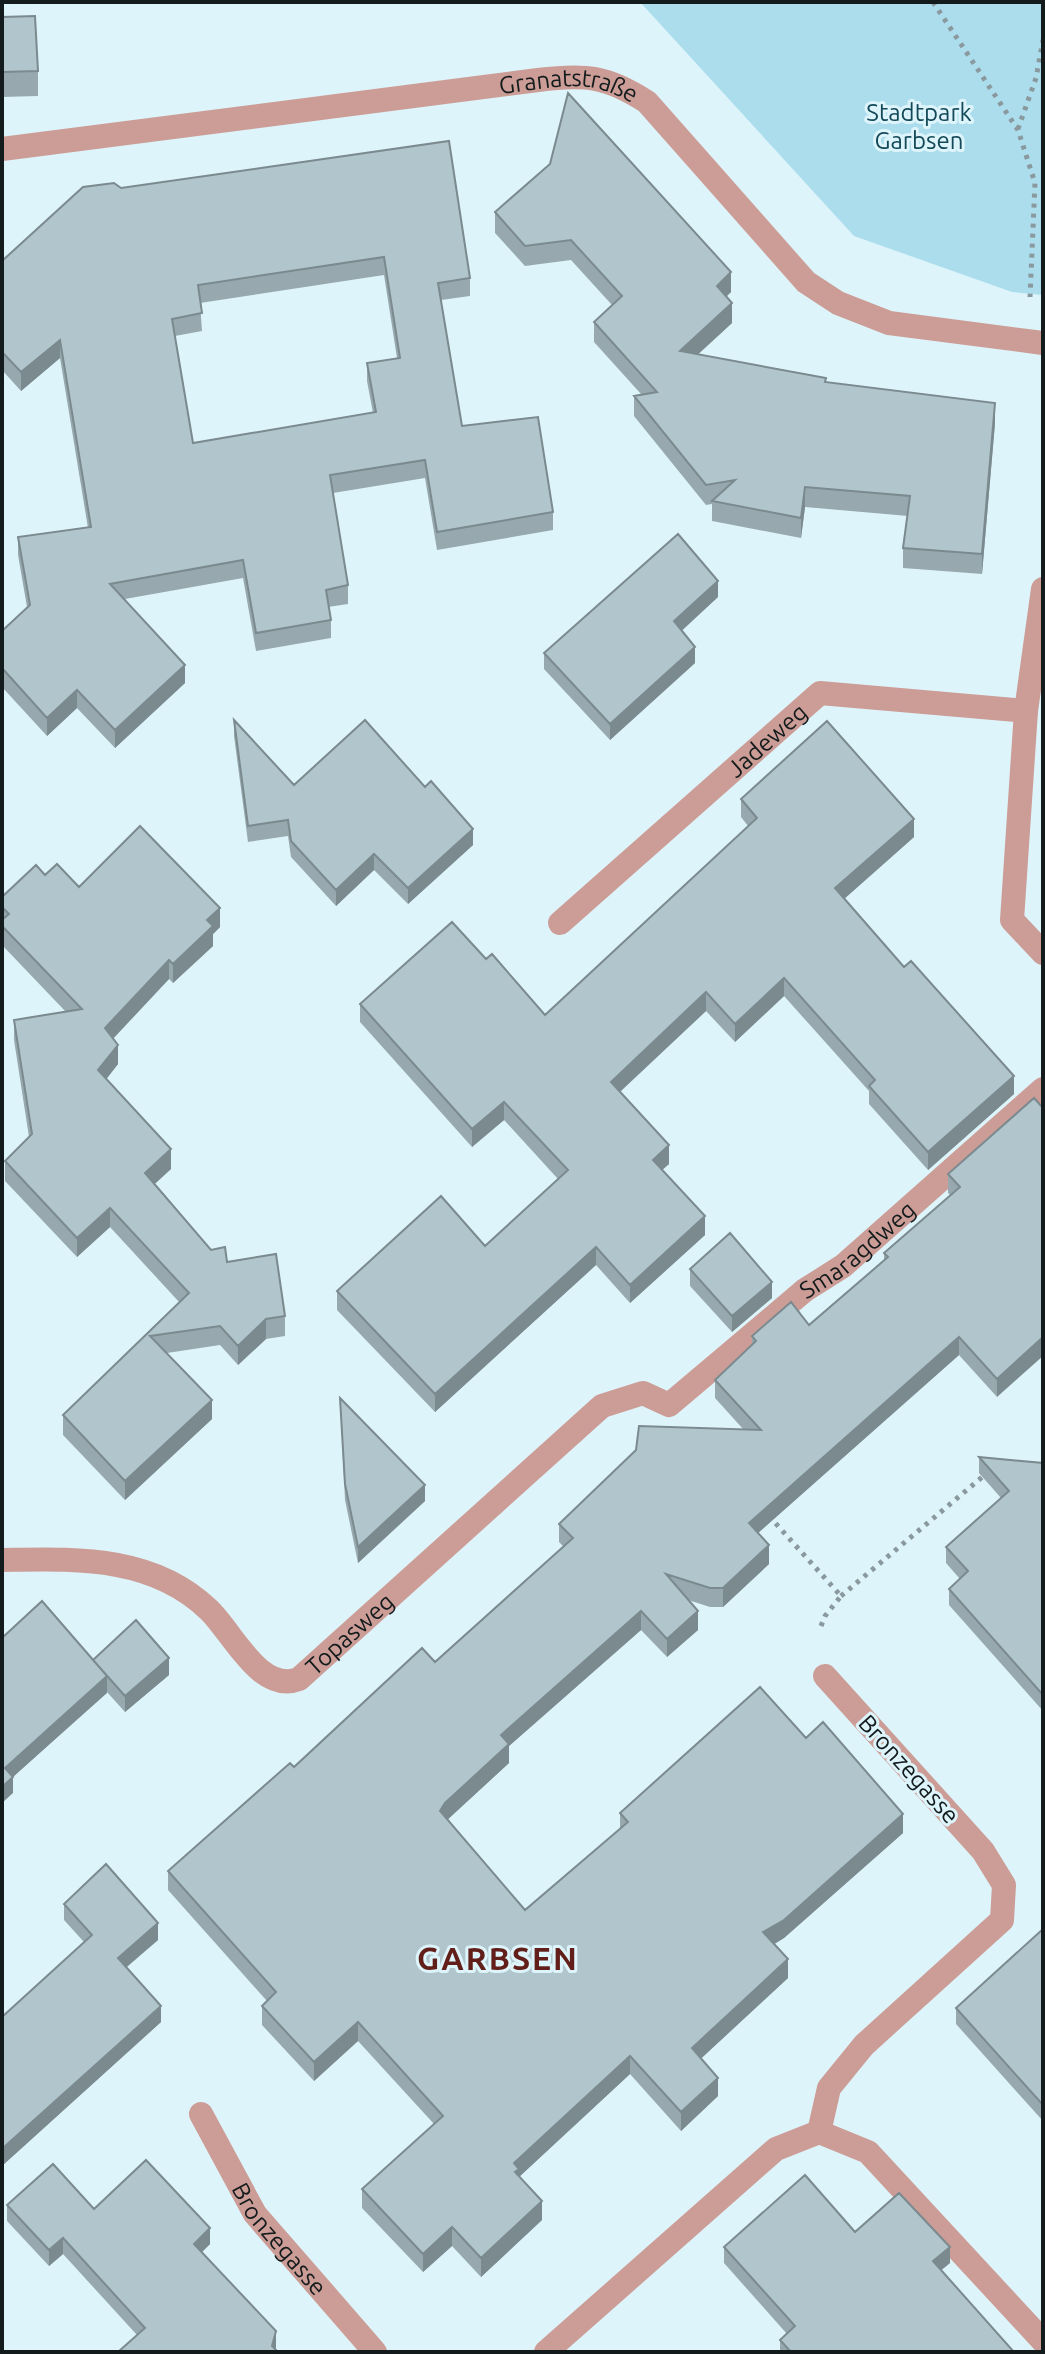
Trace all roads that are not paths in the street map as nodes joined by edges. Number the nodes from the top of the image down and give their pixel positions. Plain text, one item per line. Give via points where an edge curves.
1 (2, 149) edge
2 (1035, 342) edge
3 (1043, 589) edge
4 (1026, 711) junction
5 (560, 923) dead end
6 (1043, 953) edge
7 (1043, 1089) edge
8 (669, 1405) joint
9 (2, 1560) edge
10 (825, 1676) road end
11 (201, 2114) dead end
12 (819, 2132) junction
13 (1043, 2341) edge
14 (375, 2352) edge
15 (546, 2352) edge

1 - 2 street, Granatstraße via 538,80 597,77 647,102 806,282 838,303 889,323
3 - 4 street
4 - 5 street, Jadeweg via 820,693
4 - 6 street via 1012,920
7 - 8 street, Smaragdweg via 843,1266 805,1290
8 - 9 street, Topasweg via 643,1393 602,1406 384,1605 289,1683 259,1669 208,1609 145,1572 89,1559
10 - 12 street, Bronzegasse via 983,1851 1004,1885 1004,1903 1002,1920 864,2045 829,2088
11 - 14 street, Bronzegasse via 255,2214
12 - 13 street via 868,2152
12 - 15 street via 776,2149

